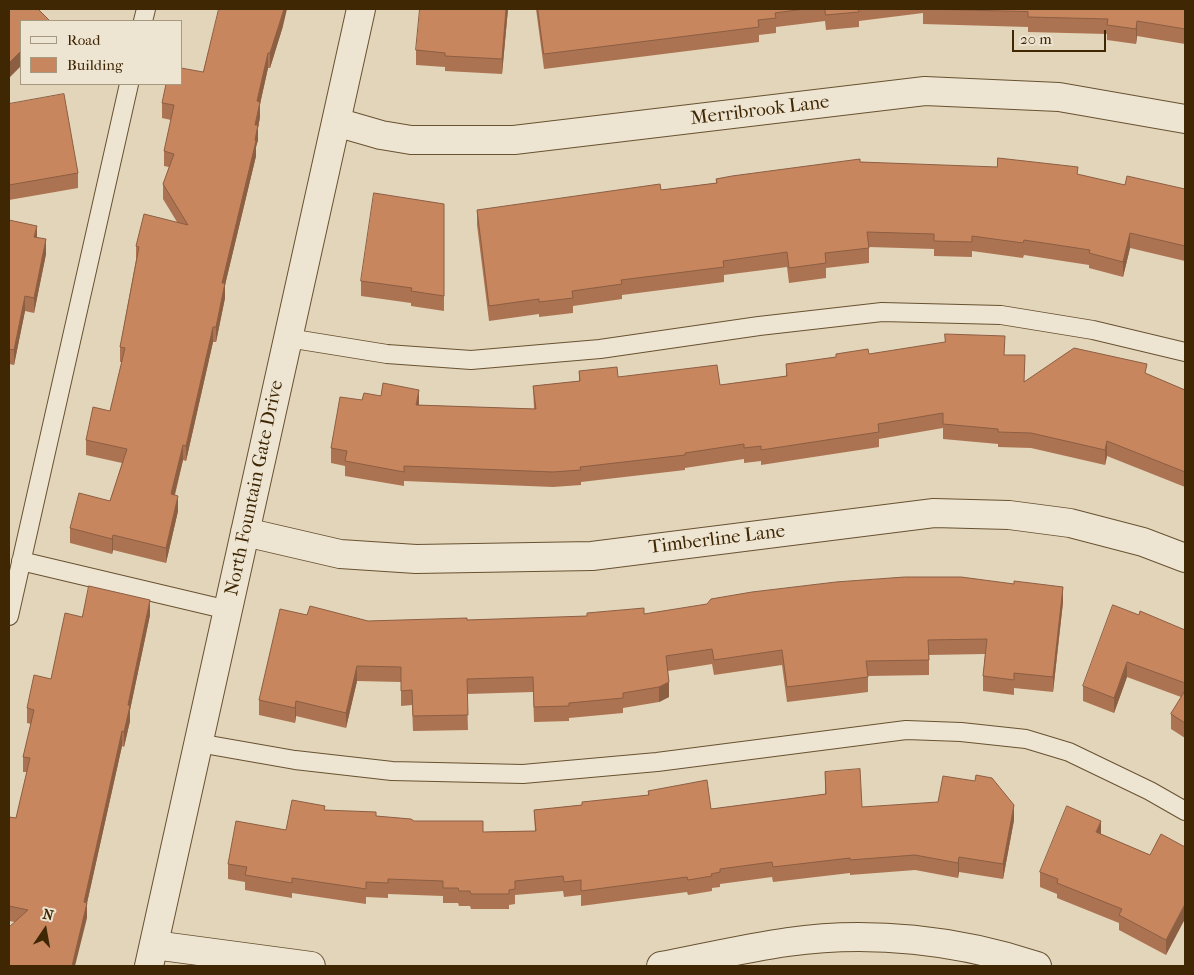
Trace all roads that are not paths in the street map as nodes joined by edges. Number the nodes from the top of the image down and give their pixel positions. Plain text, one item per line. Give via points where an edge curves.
1 (361, 9) edge
2 (129, 85) edge
3 (1185, 119) edge
4 (336, 122) junction
5 (288, 338) junction
6 (1185, 352) edge
7 (245, 532) junction
8 (1185, 558) edge
9 (21, 561) junction
10 (228, 610) junction
11 (9, 616) edge
12 (198, 743) junction
13 (1185, 811) edge
14 (151, 955) edge
15 (311, 966) edge
16 (661, 966) edge
17 (1036, 966) edge

1 - 4 street, North Fountain Gate Drive
2 - 9 lane
3 - 4 street, Merribrook Lane via 1059,98 925,92 514,140 411,140 381,136
4 - 5 street, North Fountain Gate Drive
5 - 6 lane via 387,354 471,360 600,349 882,312 1001,315 1093,330
5 - 7 street, North Fountain Gate Drive
7 - 8 street, Timberline Lane via 340,554 416,559 592,556 934,513 1009,515 1070,524 1143,542
7 - 10 street, North Fountain Gate Drive
9 - 10 lane
9 - 11 lane
10 - 12 street, North Fountain Gate Drive
12 - 13 lane via 295,760 392,771 523,774 656,762 906,730 961,732 1026,738 1069,752 1150,790
12 - 14 street, North Fountain Gate Drive
14 - 15 street
16 - 17 street via 789,942 862,938 933,942

